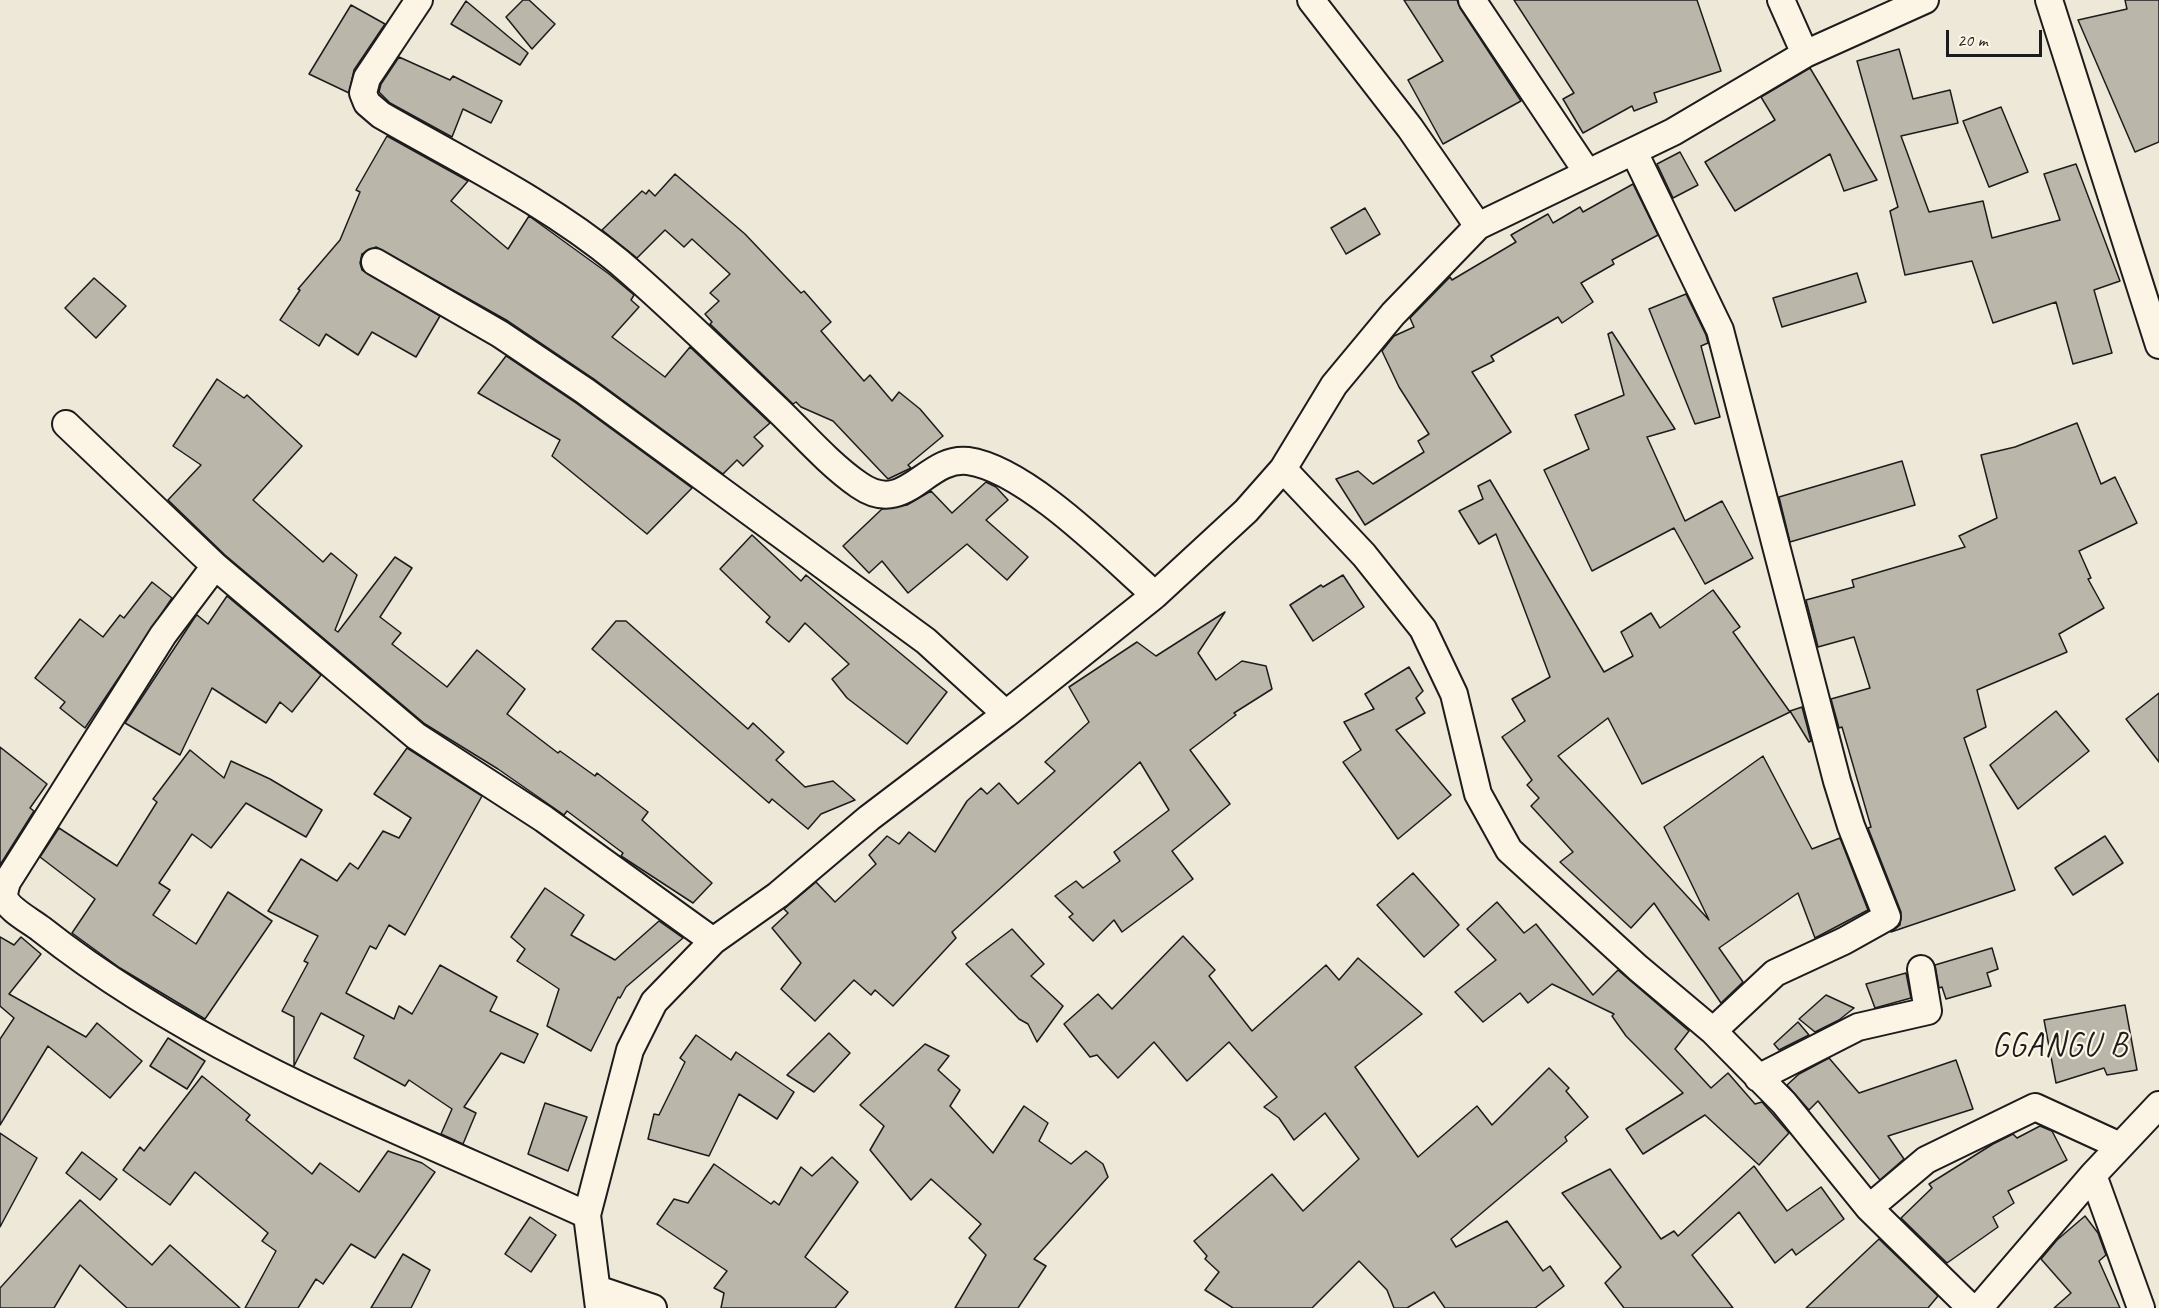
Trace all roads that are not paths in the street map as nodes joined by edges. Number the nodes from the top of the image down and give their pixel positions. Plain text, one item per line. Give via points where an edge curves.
1 (419, 0) edge
2 (1311, 0) edge
3 (1472, 0) edge
4 (1781, 0) edge
5 (1925, 0) edge
6 (2049, 0) edge
7 (1805, 54) junction
8 (1634, 152) junction
9 (1587, 172) junction
10 (1478, 226) junction
11 (375, 262) dead end
12 (2159, 345) edge
13 (66, 424) dead end
14 (1283, 469) junction
15 (215, 566) junction
16 (1155, 595) junction
17 (1006, 714) junction
18 (713, 941) junction
19 (1922, 969) dead end
20 (1713, 1031) junction
21 (1758, 1078) junction
22 (2159, 1105) edge
23 (2120, 1146) junction
24 (2093, 1175) junction
25 (1869, 1208) junction
26 (587, 1215) junction
27 (598, 1299) edge
28 (653, 1308) edge
29 (1971, 1308) edge
30 (1979, 1308) edge
31 (2141, 1308) edge

1 - 16 street via 367,78 363,93 367,103 381,115 549,212 617,261 861,486 881,495 897,494 944,465 966,461 987,465 1070,519
2 - 10 street via 1410,128
3 - 9 street
4 - 7 street
5 - 7 street
6 - 12 street
7 - 8 street
8 - 9 street
8 - 20 street via 1720,330 1837,781 1887,917 1775,973
9 - 10 street
10 - 14 street via 1393,314 1334,385
11 - 17 street via 500,334 585,391 926,642
13 - 15 street
14 - 16 street via 1246,512
14 - 20 street via 1364,555 1423,629 1454,694 1478,794 1509,850
15 - 18 street via 416,736 544,819
15 - 26 street via 163,635 7,882 4,896 9,905 171,1019 283,1078
16 - 17 street
17 - 18 street via 869,818 778,895
18 - 26 street via 654,1002 630,1050
19 - 21 street via 1928,1011 1858,1027
20 - 21 street
21 - 25 street via 1784,1103
22 - 23 street
23 - 24 street
23 - 25 street via 2035,1107 1926,1160
24 - 30 street
24 - 31 street
25 - 29 street
26 - 27 street
27 - 28 street

